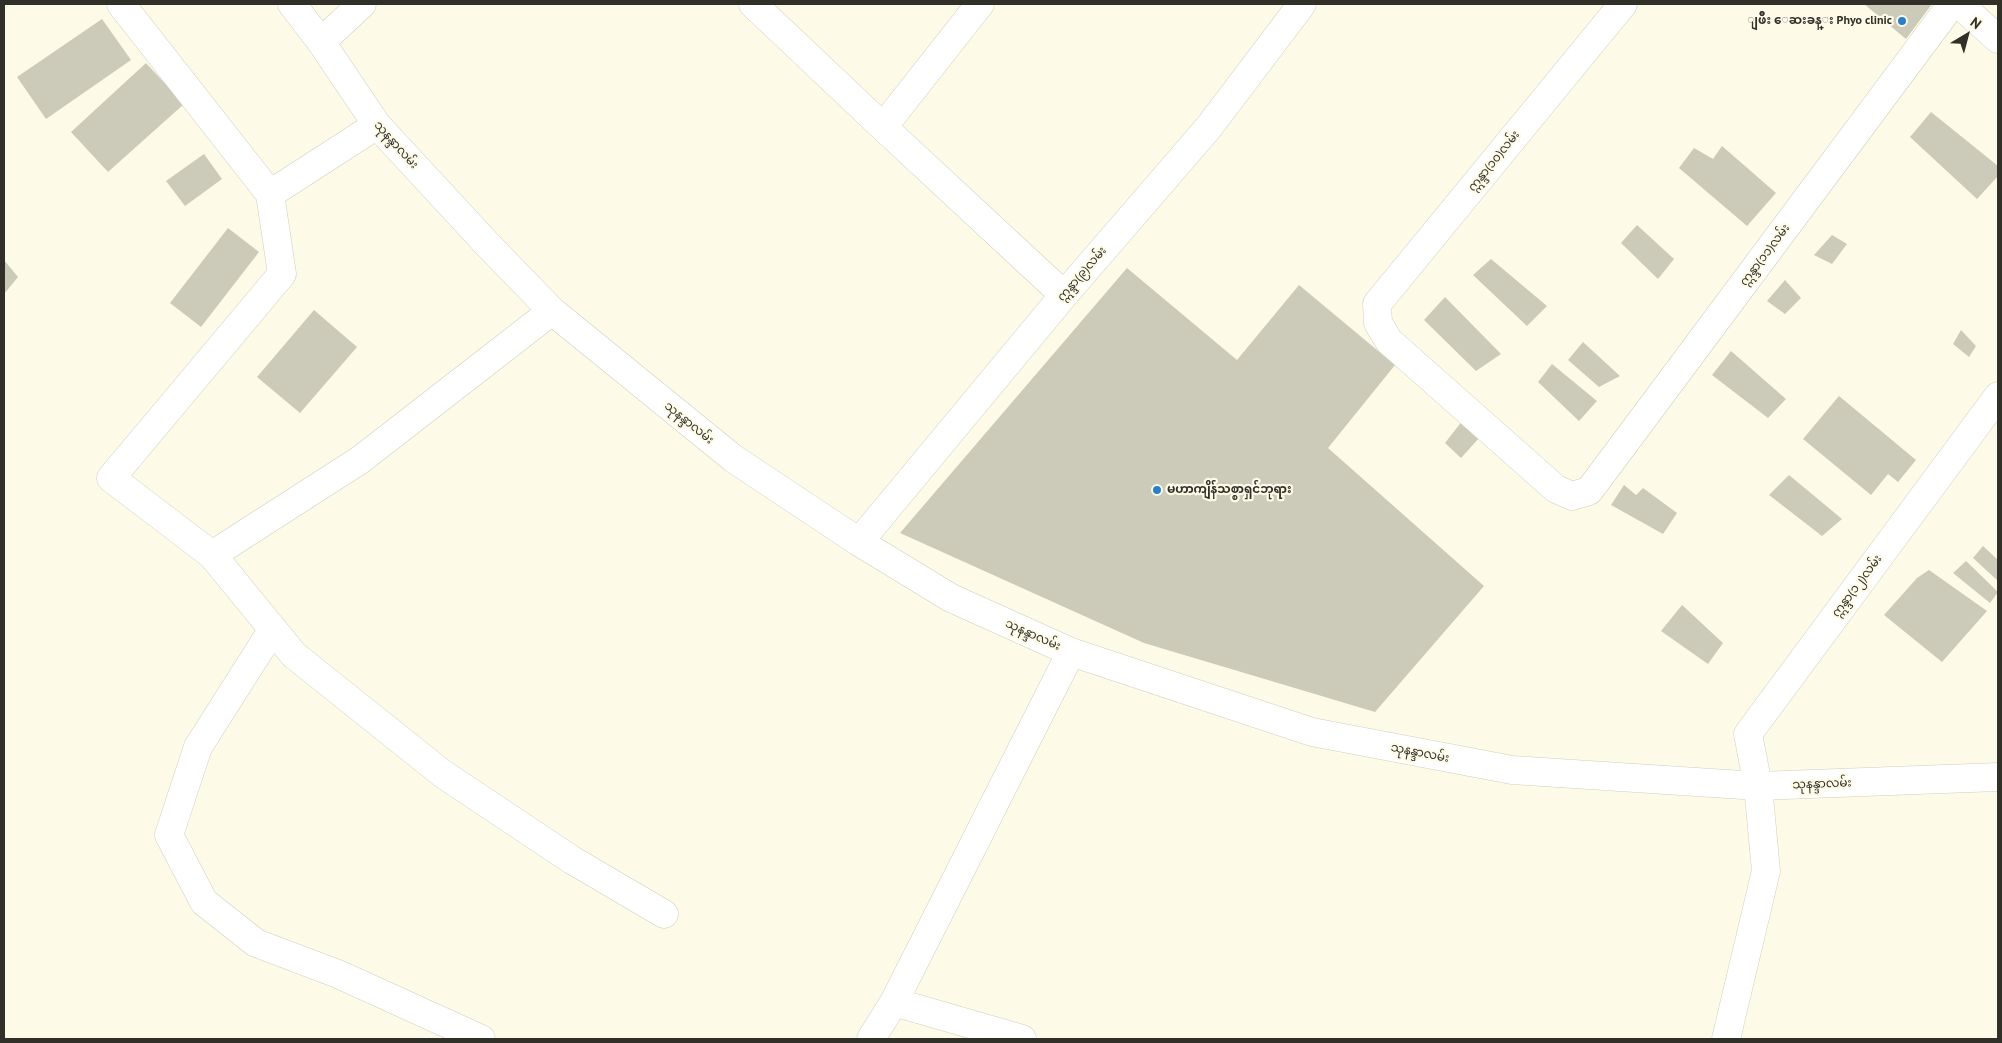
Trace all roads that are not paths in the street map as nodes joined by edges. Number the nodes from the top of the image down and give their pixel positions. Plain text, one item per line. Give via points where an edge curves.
1 (121, 4) edge
2 (292, 4) edge
3 (362, 4) edge
4 (753, 4) edge
5 (980, 4) edge
6 (1302, 4) edge
7 (1623, 4) edge
8 (1952, 4) edge
9 (1959, 4) edge
10 (1998, 39) edge
11 (321, 42) junction
12 (376, 125) junction
13 (882, 127) junction
14 (270, 194) junction
15 (1064, 295) junction
16 (552, 311) junction
17 (1998, 396) edge
18 (1572, 496) joint
19 (859, 542) junction
20 (212, 555) junction
21 (273, 629) junction
22 (1071, 652) junction
23 (1998, 777) edge
24 (1758, 786) junction
25 (664, 914) dead end
26 (894, 1002) junction
27 (481, 1039) edge
28 (872, 1039) edge
29 (1022, 1039) edge
30 (1726, 1039) edge

1 - 14 street
2 - 11 street, သုနန္ဒာလမ်း
3 - 11 street
4 - 13 street
5 - 13 street
6 - 15 street, ဣန္ဒာ(၉)လမ်း via 1209,127
7 - 18 street, ဣန္ဒာ(၁၀)လမ်း via 1377,304 1378,323 1396,348 1556,489
8 - 18 street, ဣန္ဒာ(၁၁)လမ်း via 1590,491
9 - 10 street
11 - 12 street, သုနန္ဒာလမ်း
12 - 14 street
12 - 16 street, သုနန္ဒာလမ်း
13 - 15 street
14 - 20 street via 282,274 111,478
15 - 19 street, ဣန္ဒာ(၉)လမ်း
16 - 19 street, သုနန္ဒာလမ်း via 734,459
16 - 20 street via 360,460
17 - 24 street, ဣန္ဒာ(၁၂)လမ်း via 1748,734
19 - 22 street, သုနန္ဒာလမ်း via 951,598
20 - 21 street
21 - 25 street via 294,655 443,774 572,860
21 - 27 street via 198,747 169,835 204,902 256,943 338,974
22 - 24 street, သုနန္ဒာလမ်း via 1312,732 1512,770
22 - 26 street
23 - 24 street, သုနန္ဒာလမ်း
24 - 30 street, ဣန္ဒာ(၁၂)လမ်း via 1766,871
26 - 28 street
26 - 29 street

